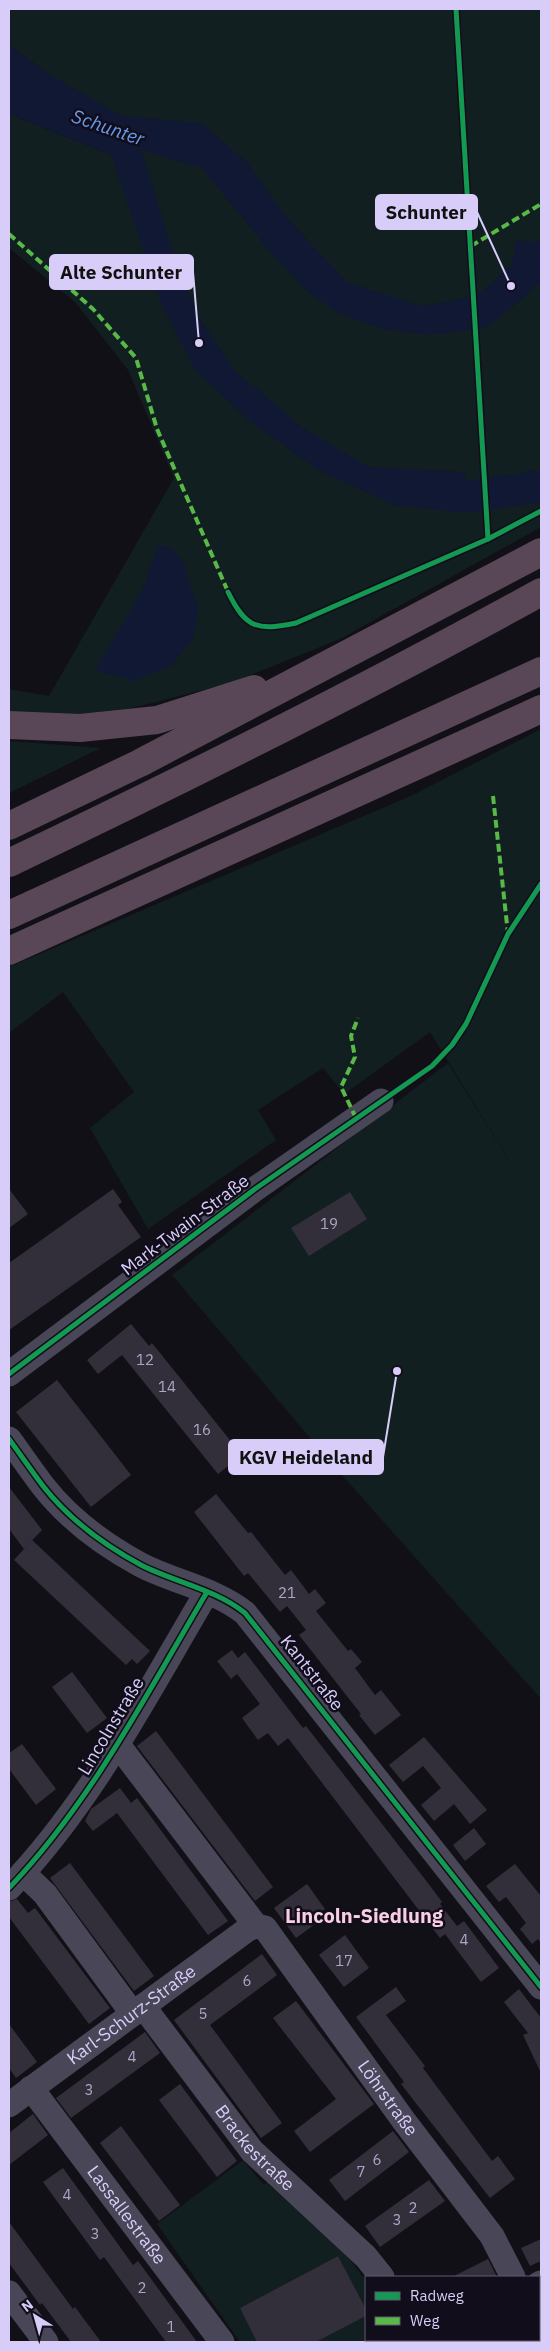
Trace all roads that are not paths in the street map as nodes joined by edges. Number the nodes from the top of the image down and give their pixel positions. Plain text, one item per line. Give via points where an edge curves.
1 (541, 552) edge
2 (541, 592) edge
3 (372, 643) junction
4 (541, 671) edge
5 (541, 709) edge
6 (9, 725) edge
7 (9, 826) edge
8 (9, 862) edge
9 (9, 915) edge
10 (39, 938) junction
11 (9, 951) edge
12 (9, 957) edge
13 (381, 1101) dead end
14 (9, 1374) edge
15 (9, 1439) edge
16 (206, 1592) junction
17 (116, 1745) junction
18 (16, 1881) edge
19 (256, 1926) junction
20 (541, 1986) edge
21 (138, 2010) junction
22 (16, 2097) edge
23 (381, 2276) edge
24 (512, 2276) edge
25 (9, 2293) edge
26 (46, 2342) edge
27 (222, 2342) edge

1 - 3 highway
2 - 8 highway via 304,718
3 - 6 highway via 246,692 157,720 80,728
3 - 7 highway via 140,763
4 - 9 highway
5 - 10 highway
10 - 11 highway
10 - 12 highway
13 - 14 street, Mark-Twain-Straße via 240,1200
15 - 16 street, Kantstraße via 49,1493 87,1530 141,1565
16 - 17 street, Lincolnstraße
16 - 20 street, Kantstraße via 238,1607 252,1620
17 - 18 street, Lincolnstraße via 84,1798
17 - 19 street, Lincolnstraße
18 - 21 street, Lincolnstraße via 45,1894
19 - 21 street, Karl-Schurz-Straße
19 - 24 street, Löhrstraße via 265,1928 404,2121 492,2236
21 - 22 street, Karl-Schurz-Straße
21 - 23 street, Brackestraße via 252,2151 366,2257
22 - 27 street, Lassallestraße
25 - 26 street

